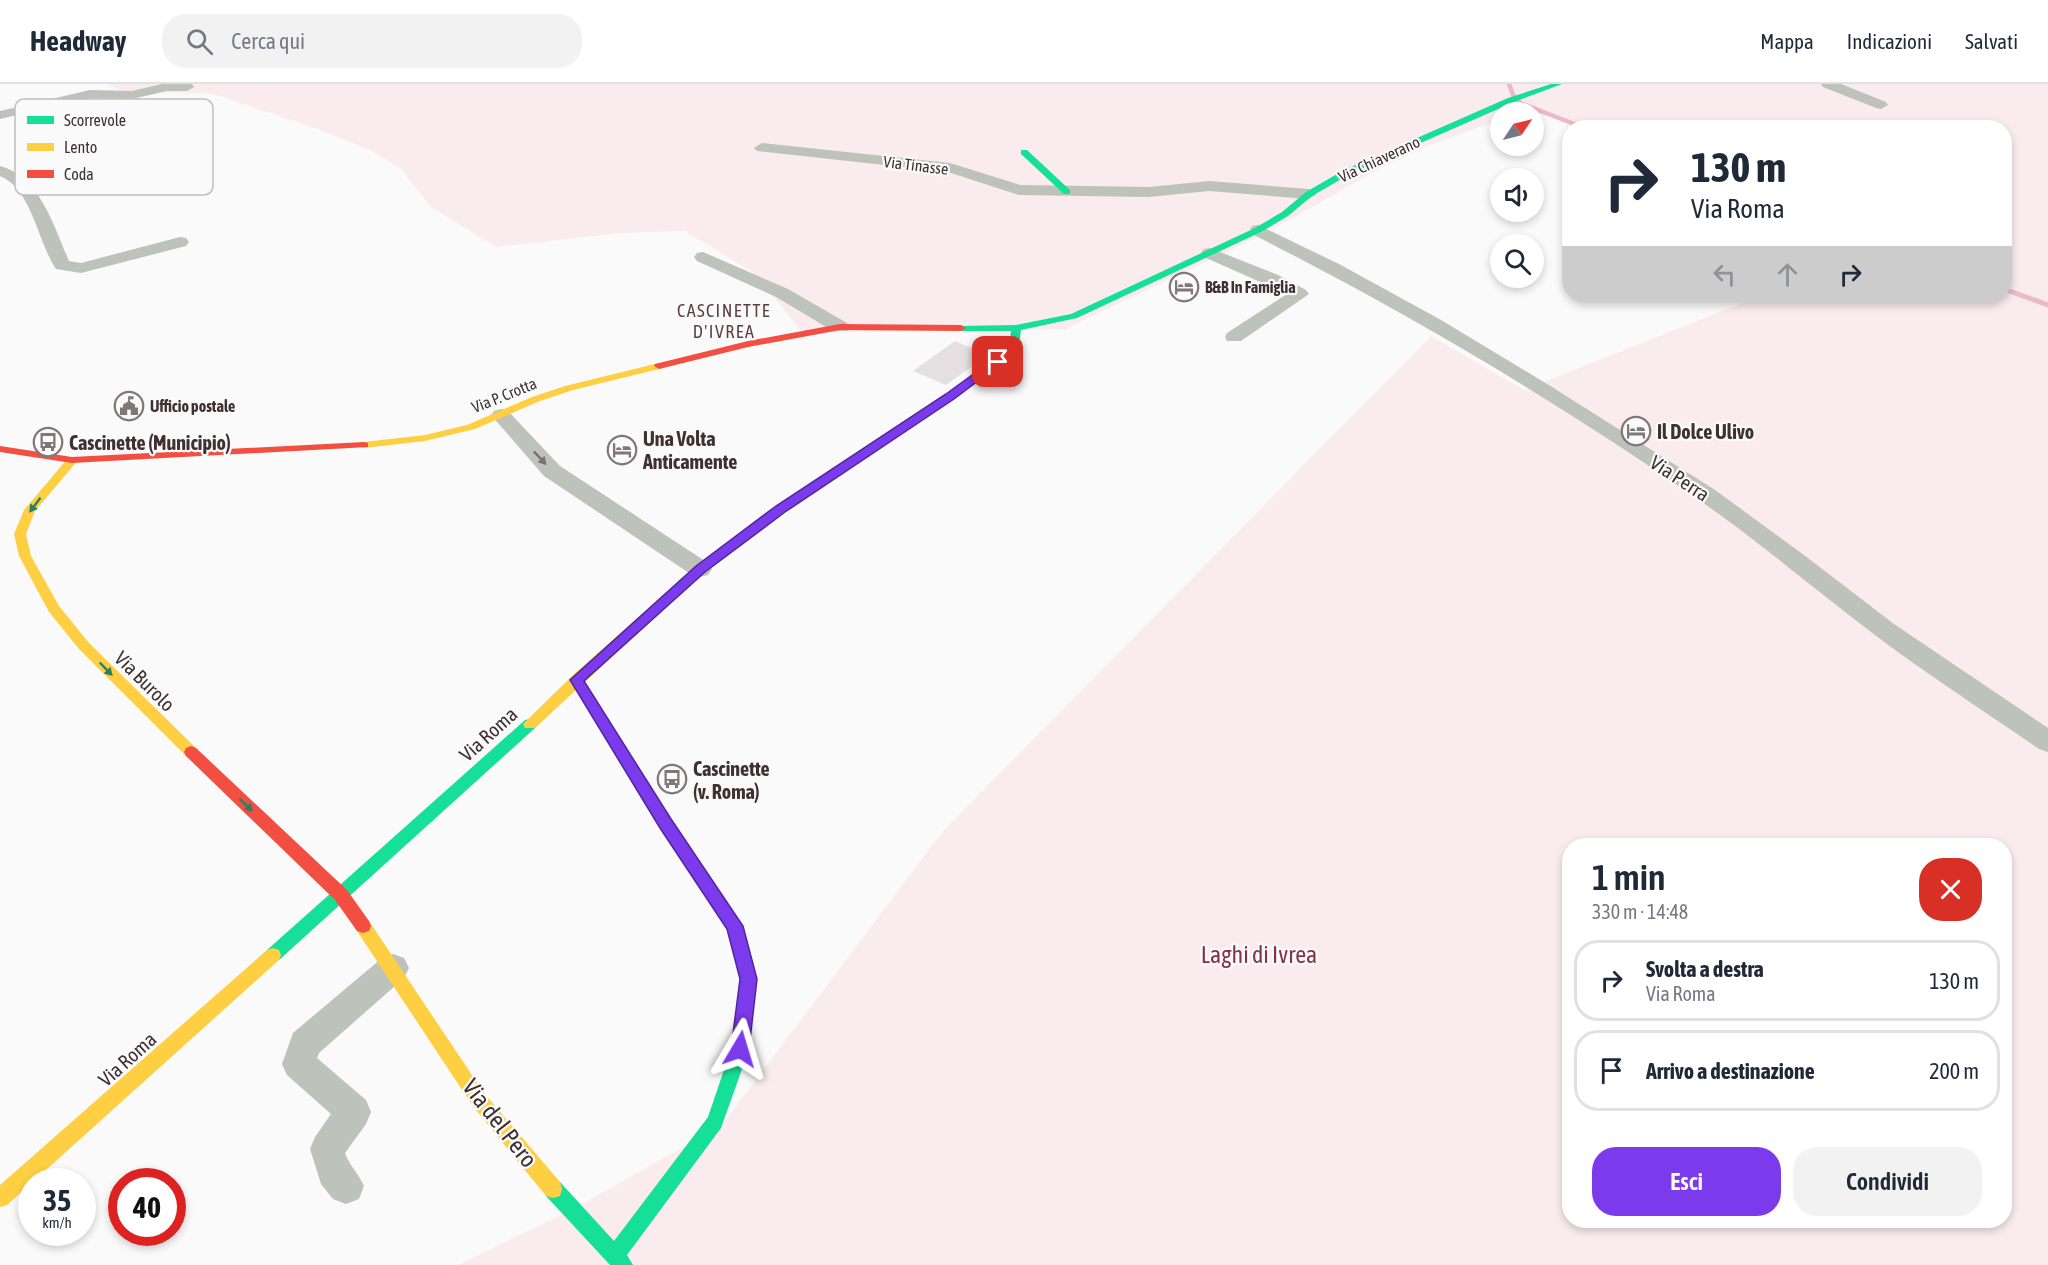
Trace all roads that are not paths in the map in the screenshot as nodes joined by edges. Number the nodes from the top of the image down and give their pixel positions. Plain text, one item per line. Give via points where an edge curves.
1 (1558, 84) edge
2 (1828, 84) edge
3 (187, 87) dead end
4 (88, 89) edge
5 (54, 99) edge
6 (1881, 105) dead end
7 (15, 111) edge
8 (0, 115) edge
9 (762, 148) dead end
10 (1024, 152) dead end
11 (0, 171) edge
12 (15, 177) edge
13 (1067, 192) junction
14 (1309, 194) junction
15 (29, 195) edge
16 (1258, 230) junction
17 (180, 242) dead end
18 (1210, 254) junction
19 (704, 257) dead end
20 (840, 327) junction
21 (1016, 328) junction
22 (1234, 337) dead end
23 (501, 415) junction
24 (0, 450) edge
25 (72, 460) junction
26 (700, 569) junction
27 (577, 680) junction
28 (2048, 742) edge
29 (341, 895) junction
30 (393, 968) junction
31 (346, 1186) dead end
32 (0, 1198) edge
33 (619, 1260) edge

1 - 14 street, Via Chiaverano via 1516,98 1347,172
2 - 6 street
3 - 4 street via 132,95
4 - 5 street
7 - 8 street
9 - 13 street, Via Tinasse via 950,168 1019,190
10 - 13 street
11 - 12 street
13 - 14 street, Via Tinasse via 1149,192 1209,186
14 - 16 street, Via Chiaverano
15 - 17 street via 62,265 81,268
16 - 18 street, Via Chiaverano
16 - 28 street, Via Perra via 1434,324 1707,495 1885,630
18 - 21 street, Via Chiaverano via 1074,316
18 - 22 street via 1300,294
19 - 20 street via 782,293
20 - 21 street, Via P. Crotta
20 - 23 street, Via P. Crotta via 627,373 536,399
21 - 26 street, Via Roma via 1014,350 780,509
23 - 25 street, Via P. Crotta via 471,427 378,444
23 -> 26 street via 552,471
24 - 25 street, Via P. Crotta
25 -> 29 street, Via Burolo via 30,510 20,534 25,556 54,609 143,707
26 - 27 street, Via Roma
27 - 29 street, Via Roma
27 - 33 street via 735,926 748,979 740,1049 715,1122
29 - 30 street, Via del Pero
29 - 32 street, Via Roma
30 - 31 street via 305,1044 299,1064 354,1112 327,1149 333,1172
30 - 33 street, Via del Pero via 478,1099 526,1159

